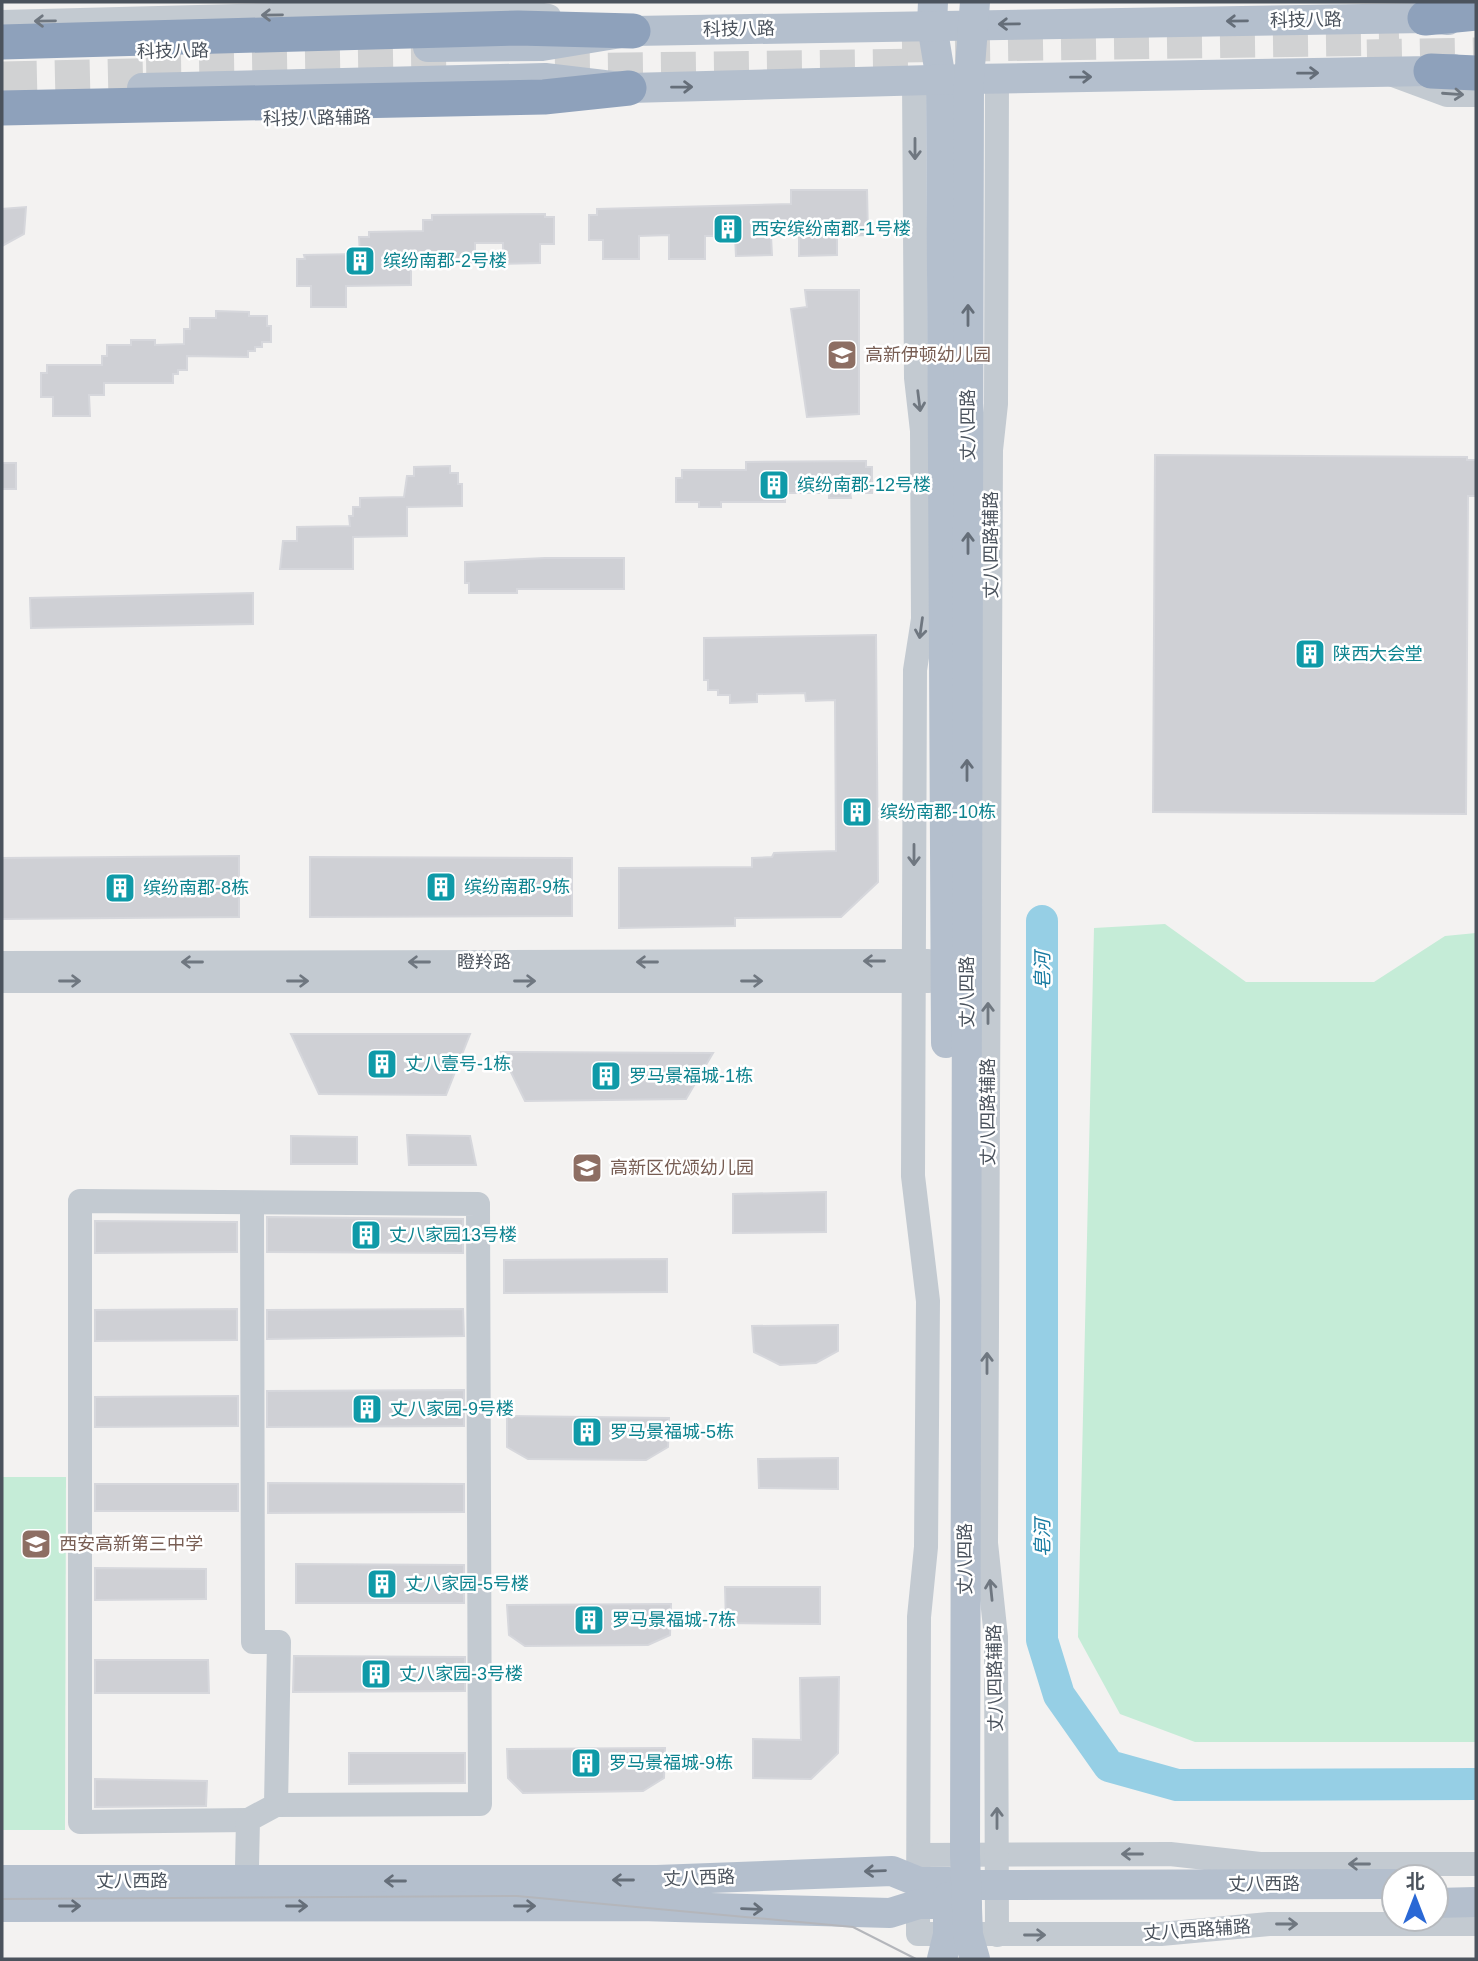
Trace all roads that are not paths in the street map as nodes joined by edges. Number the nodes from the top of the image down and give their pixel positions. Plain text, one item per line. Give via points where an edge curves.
1 (326, 8) edge
2 (1432, 10) edge
3 (933, 13) edge
4 (975, 13) edge
5 (1476, 13) edge
6 (2, 22) edge
7 (1476, 24) edge
8 (633, 31) junction
9 (2, 42) edge
10 (2, 53) edge
11 (1476, 66) edge
12 (1431, 71) junction
13 (1385, 72) junction
14 (1476, 73) edge
15 (955, 80) junction
16 (629, 88) junction
17 (2, 91) edge
18 (1476, 95) edge
19 (2, 108) edge
20 (2, 125) edge
21 (2, 962) edge
22 (914, 971) junction
23 (956, 971) junction
24 (2, 981) edge
25 (252, 1203) junction
26 (276, 1805) junction
27 (248, 1820) junction
28 (997, 1854) junction
29 (1476, 1864) edge
30 (2, 1880) edge
31 (944, 1880) junction
32 (244, 1881) junction
33 (1380, 1884) edge
34 (1450, 1884) edge
35 (1476, 1884) edge
36 (997, 1895) junction
37 (1476, 1902) edge
38 (1380, 1903) edge
39 (1450, 1903) edge
40 (2, 1906) edge
41 (1476, 1924) edge
42 (966, 1945) edge

1 -> 6 street
1 - 8 street via 509,9
2 -> 4 main road, 科技八路 via 1387,18
2 - 5 highway
2 - 7 main road, 科技八路
3 - 4 main road, 科技八路
3 - 8 main road, 科技八路
3 - 15 main road
4 - 15 main road, 丈八四路
8 - 9 highway via 518,28
8 - 10 main road, 科技八路 via 542,46
11 - 12 main road, 科技八路
12 - 13 main road, 科技八路
12 - 14 highway
15 -> 13 main road, 科技八路
13 -> 18 street via 1447,95
16 -> 15 main road, 科技八路
15 -> 22 street via 916,378 922,432 923,619 915,670
15 - 23 main road, 丈八四路
28 -> 15 street, 丈八四路辅路 via 996,1637 986,1529 991,464 996,404
16 - 17 main road, 科技八路 via 545,78
16 - 19 highway via 544,97
16 - 20 street, 科技八路辅路 via 516,114
22 -> 21 street, 瞪羚路
22 - 23 street, 瞪羚路
24 -> 22 street, 瞪羚路
22 - 31 street via 913,1176 928,1301 926,1547 919,1617
23 - 31 main road, 丈八四路
25 - 26 street via 253,1642 279,1642
25 - 26 street via 478,1203 480,1804
25 - 27 street via 80,1201 80,1822
26 - 27 street
27 - 32 street
29 -> 28 street via 1260,1864 1170,1854
28 - 31 street
28 - 36 street, 丈八四路辅路
30 - 32 main road, 丈八西路
31 -> 32 main road, 丈八西路 via 892,1871 657,1880
31 - 36 main road, 丈八西路
40 -> 31 main road, 丈八西路 via 640,1906 890,1913
31 - 42 main road, 丈八四路
31 - 42 street, 丈八西路辅路 via 918,1934
33 - 36 main road, 丈八西路
34 - 35 main road
36 - 38 main road, 丈八西路
36 - 42 street, 丈八四路辅路
37 - 39 main road
42 -> 41 street, 丈八西路辅路 via 1269,1924

